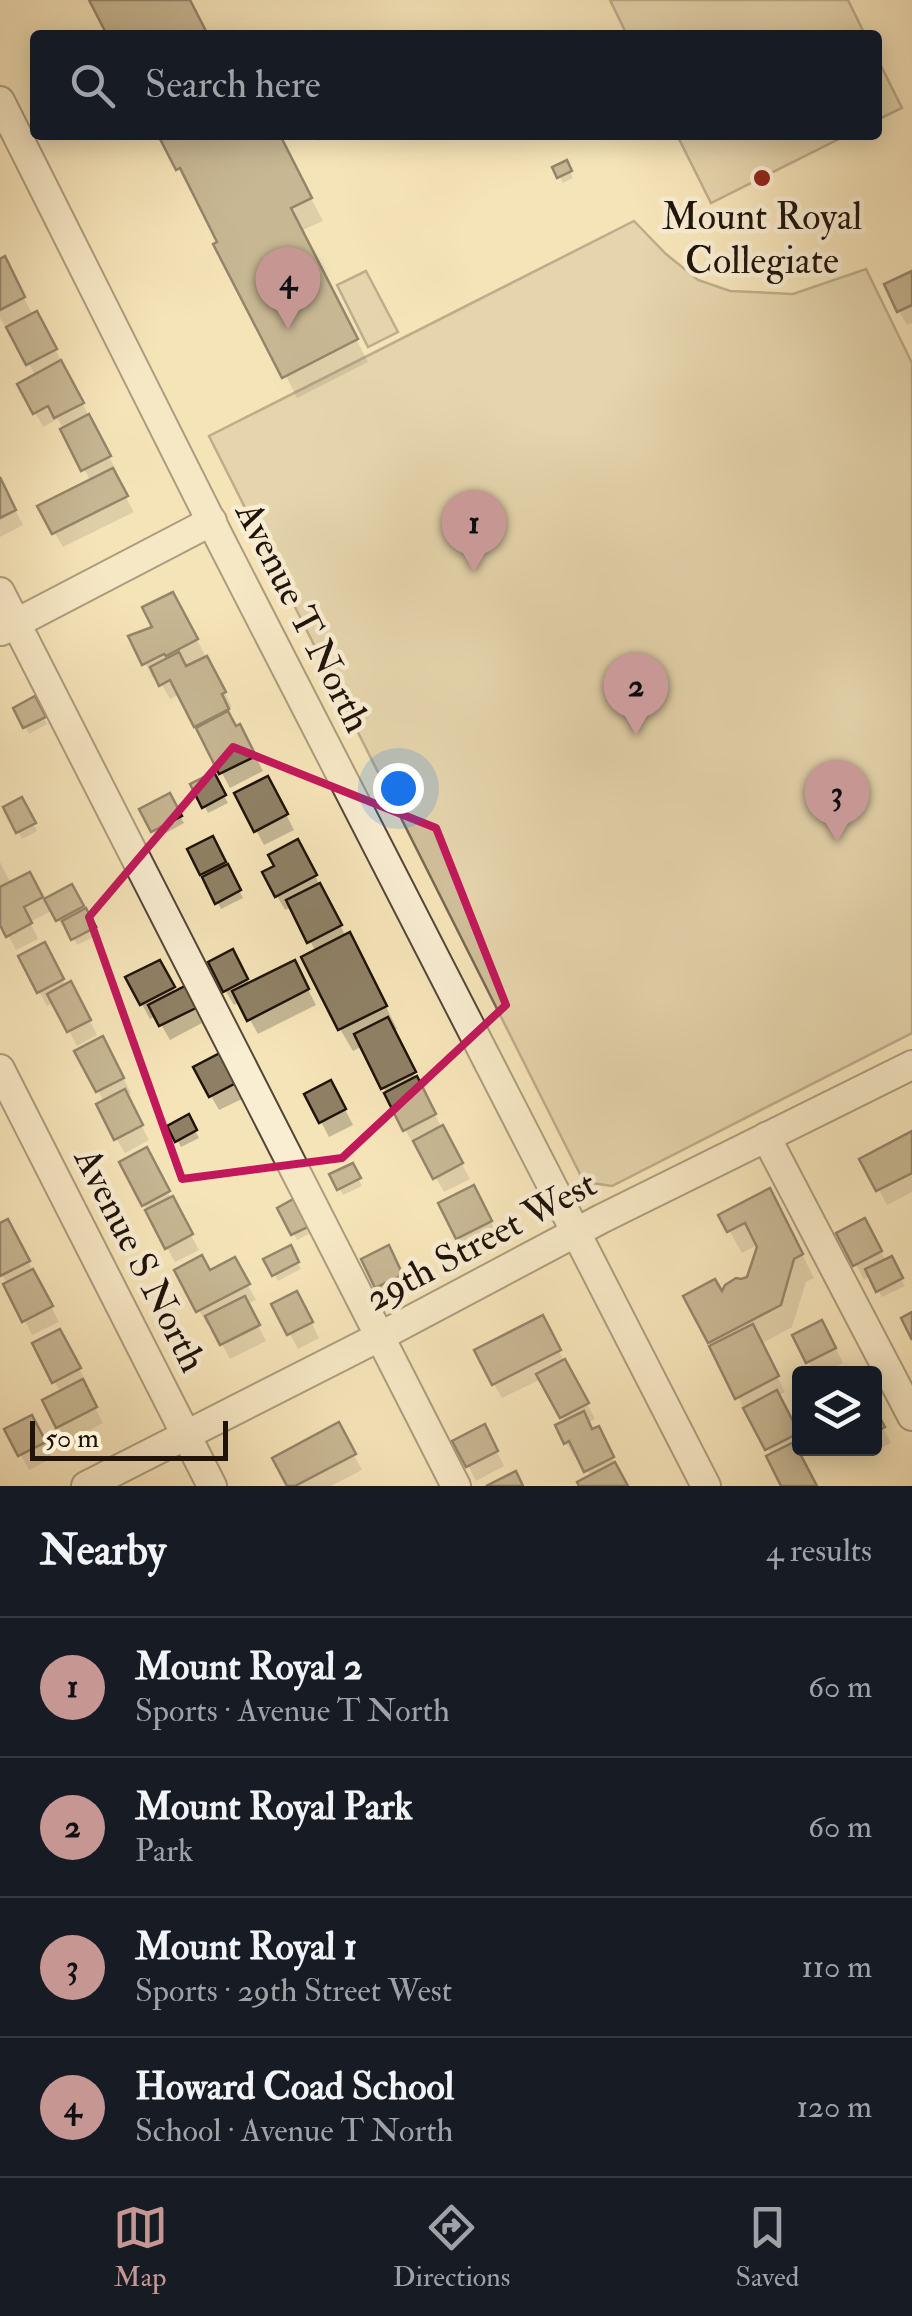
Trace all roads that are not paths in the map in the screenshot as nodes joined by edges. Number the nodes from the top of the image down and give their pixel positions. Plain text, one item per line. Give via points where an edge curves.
1 (0, 101) edge
2 (212, 522) junction
3 (0, 592) edge
4 (8, 628) edge
5 (912, 1065) edge
6 (0, 1068) edge
7 (766, 1136) junction
8 (576, 1232) junction
9 (379, 1337) junction
10 (912, 1416) edge
11 (186, 1435) junction
12 (86, 1486) edge
13 (212, 1486) edge
14 (456, 1486) edge
15 (706, 1486) edge

1 - 2 street, Avenue T North
2 - 4 street
2 - 8 street, Avenue T North
3 - 4 street
4 - 9 street
5 - 7 street, 29th Street West
6 - 11 street, Avenue S North
7 - 8 street, 29th Street West
7 - 10 street
8 - 9 street, 29th Street West
8 - 15 street, Avenue T North
9 - 11 street, 29th Street West
9 - 14 street
11 - 12 street, 29th Street West
11 - 13 street, Avenue S North

